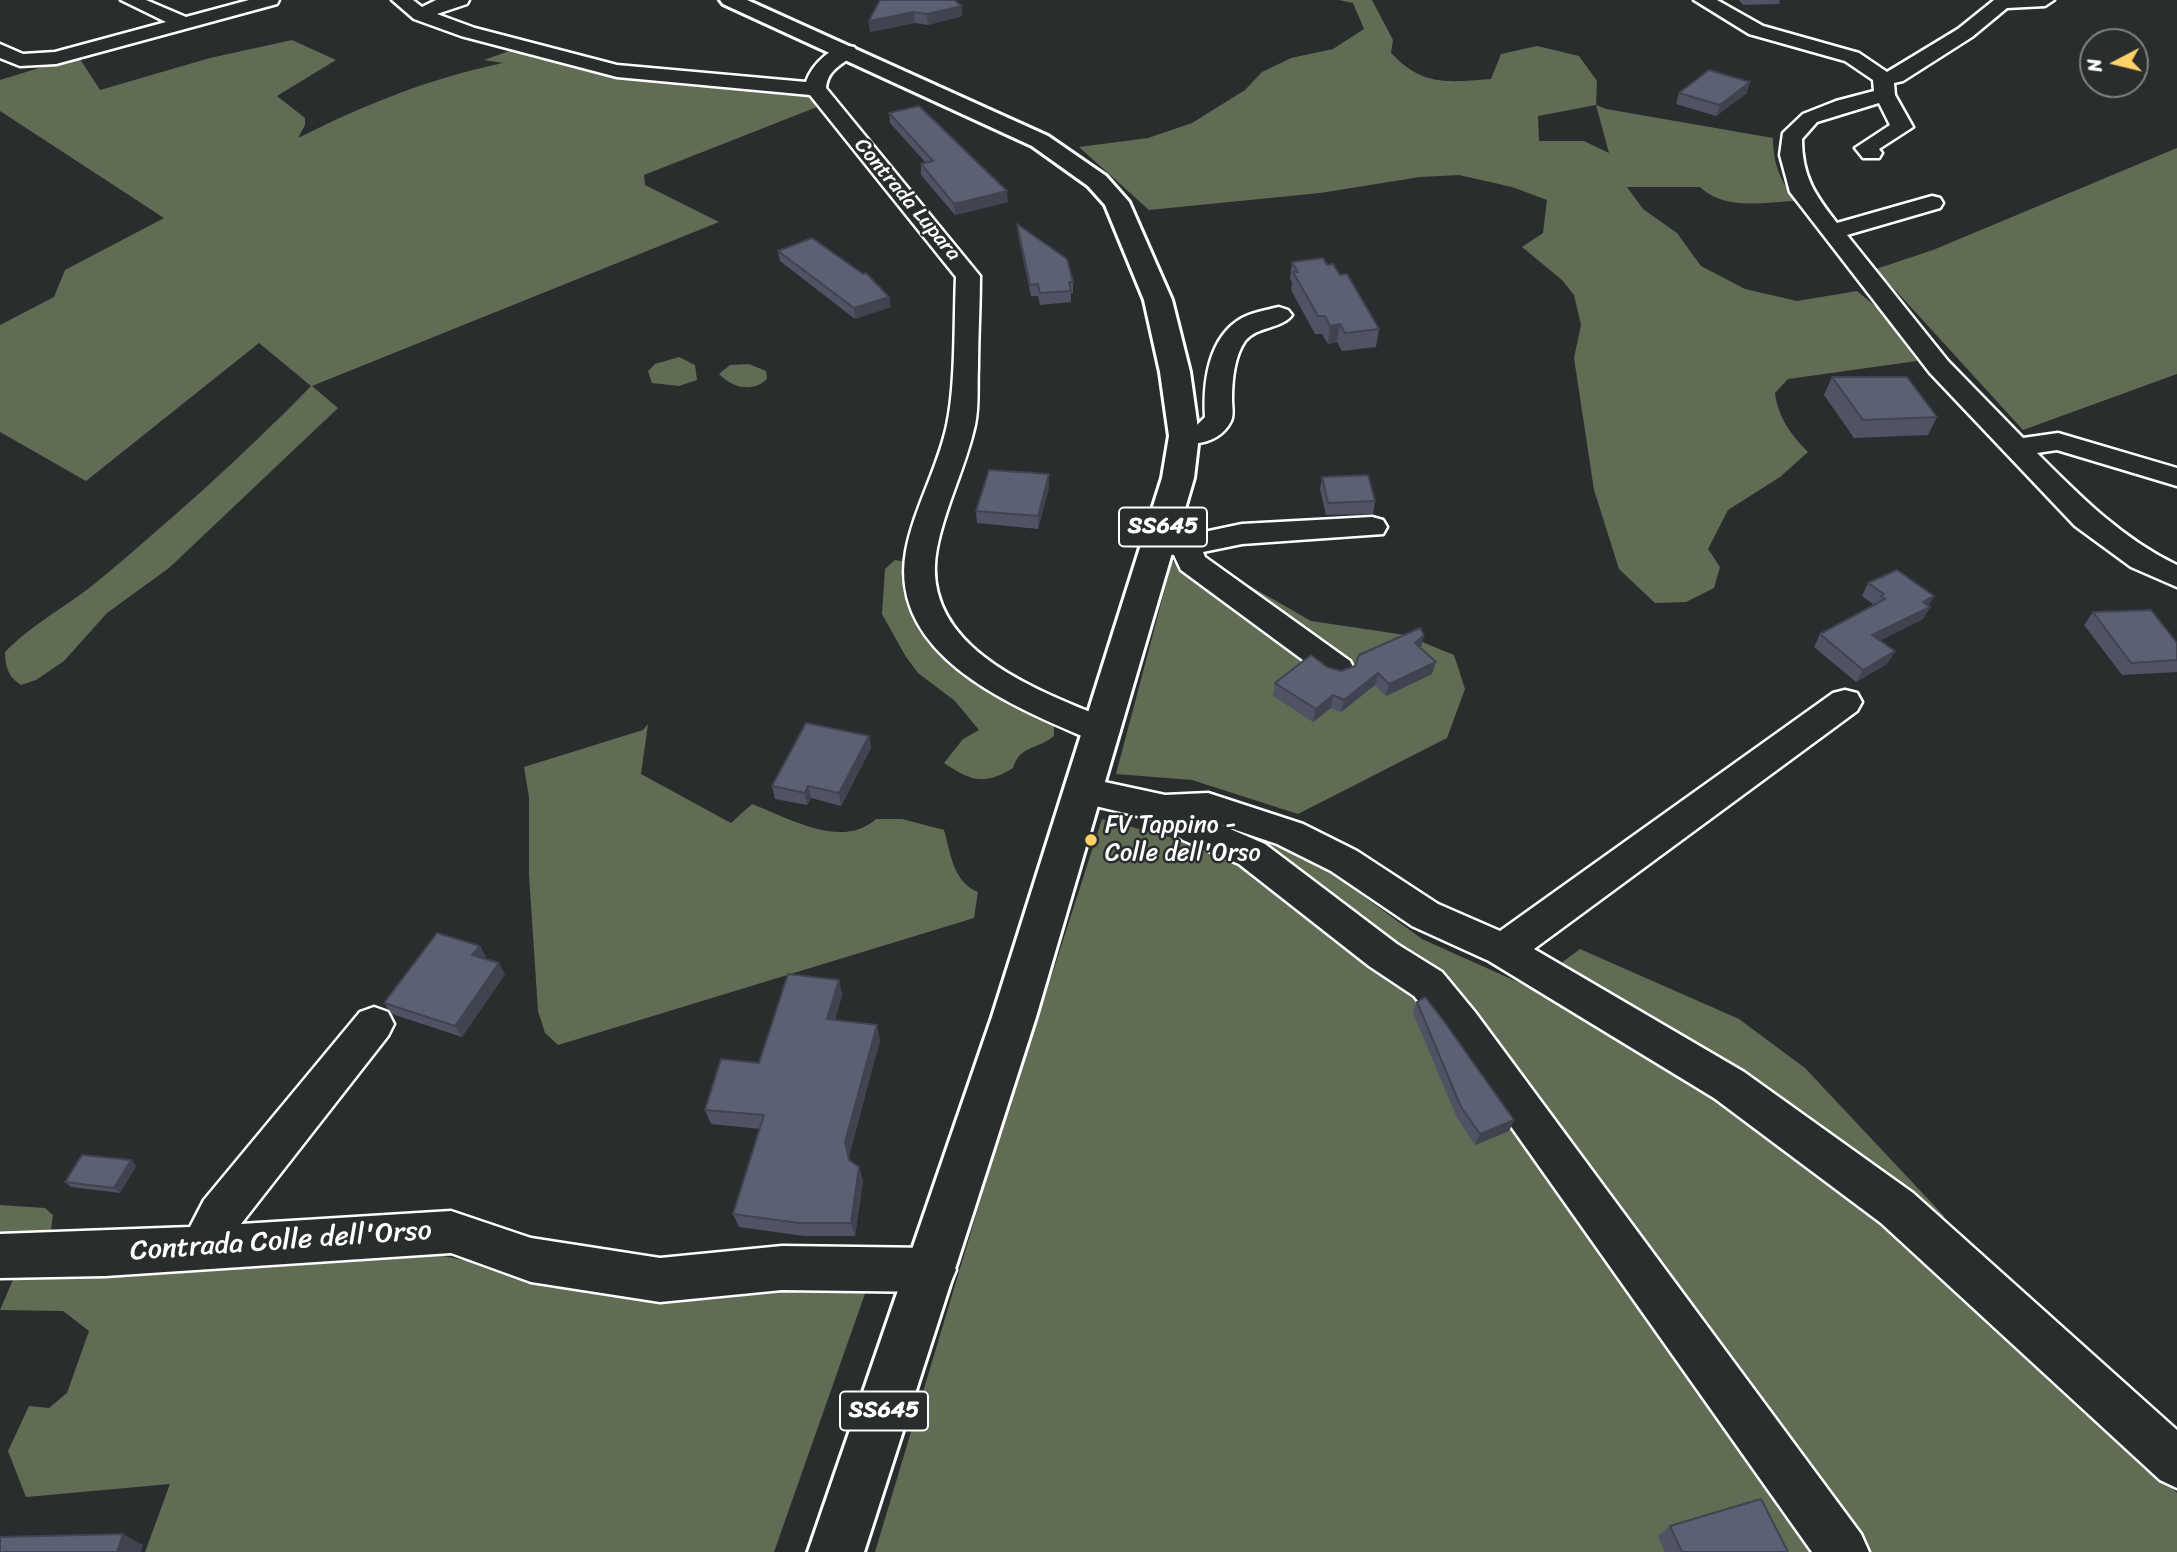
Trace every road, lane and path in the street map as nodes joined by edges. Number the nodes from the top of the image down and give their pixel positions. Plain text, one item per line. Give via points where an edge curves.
1 (130, 0) edge
2 (270, 0) edge
3 (401, 0) edge
4 (460, 0) edge
5 (730, 0) edge
6 (1703, 0) edge
7 (2045, 0) edge
8 (421, 15) junction
9 (184, 23) junction
10 (0, 50) edge
11 (848, 51) junction
12 (1884, 87) junction
13 (816, 89) junction
14 (1871, 153) dead end
15 (1931, 203) dead end
16 (1831, 232) junction
17 (1279, 315) dead end
18 (1184, 436) junction
19 (2017, 447) junction
20 (2177, 477) edge
21 (1372, 527) dead end
22 (1172, 545) junction
23 (2177, 578) edge
24 (1338, 669) edge
25 (1845, 702) dead end
26 (1103, 731) junction
27 (1086, 791) junction
28 (1165, 809) junction
29 (1503, 950) junction
30 (374, 1024) dead end
31 (204, 1248) junction
32 (0, 1256) edge
33 (933, 1270) junction
34 (2177, 1463) edge
35 (836, 1552) edge
36 (1843, 1552) edge

1 - 9 street
2 - 9 street
3 - 8 street
4 - 8 street
5 - 11 main road, SS645
6 - 12 street via 1756,30 1852,57
7 - 12 street via 2002,3
8 - 13 street via 617,71
9 - 10 street via 56,58 20,60
11 - 13 street via 821,70
11 - 18 main road, SS645 via 1040,141 1097,181 1116,202 1158,300
12 - 14 street via 1902,127 1866,148
12 - 16 street via 1810,118 1791,138 1801,192
13 - 26 street, Contrada Lupara via 968,276 961,423 924,541 921,594 958,650 986,673 1017,695
15 - 16 street
16 - 19 street via 1939,367
17 - 18 street via 1246,326 1226,352 1216,394 1219,419 1203,434
18 - 22 main road, SS645
19 - 20 street via 2058,441
19 - 23 street via 2085,519 2142,560
21 - 22 street via 1242,534
22 - 24 street
22 - 26 main road, SS645
25 - 29 street
26 - 27 main road, SS645
27 - 28 street
27 - 33 main road, SS645
28 - 29 street via 1208,807 1290,834 1344,860 1425,915
28 - 36 street via 1196,830 1252,854 1428,984
29 - 34 street via 1728,1085 1897,1208
30 - 31 street via 220,1214
31 - 32 street, Contrada Colle dell'Orso
31 - 33 street, Contrada Colle dell'Orso via 451,1232 531,1260 660,1280 782,1268
33 - 35 main road, SS645

